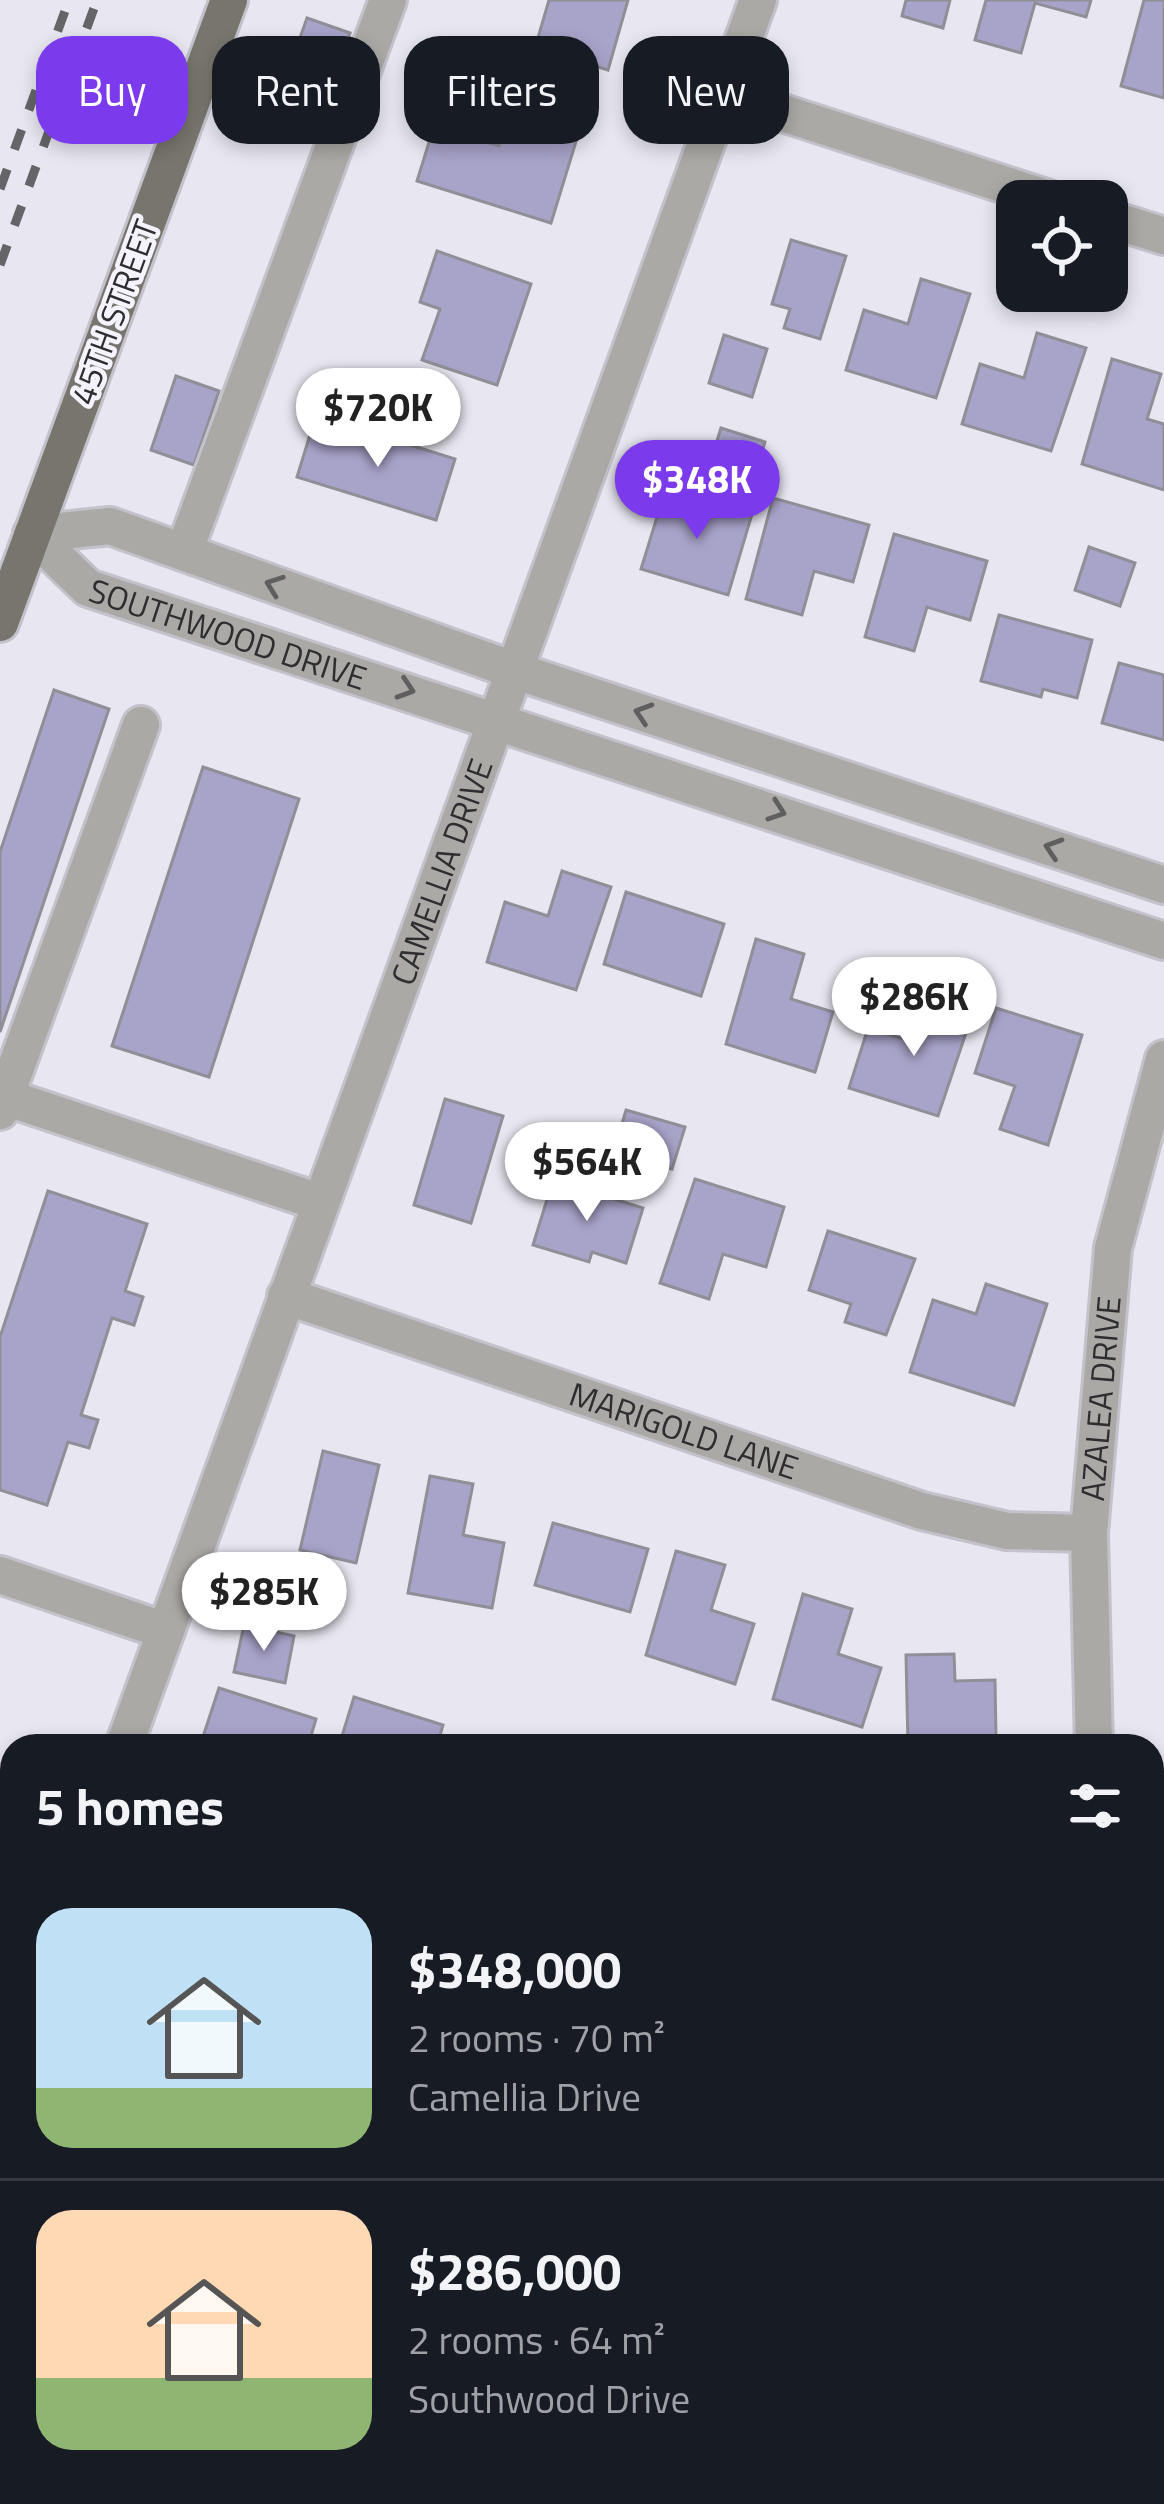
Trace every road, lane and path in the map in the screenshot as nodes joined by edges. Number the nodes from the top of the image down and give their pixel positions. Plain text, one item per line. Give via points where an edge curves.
1 (229, 0) edge
2 (388, 0) edge
3 (758, 0) edge
4 (745, 36) edge
5 (789, 115) edge
6 (706, 144) edge
7 (996, 182) edge
8 (1128, 225) edge
9 (1164, 236) edge
10 (32, 535) junction
11 (184, 552) junction
12 (0, 623) edge
13 (516, 671) junction
14 (500, 718) junction
15 (141, 725) dead end
16 (1164, 885) edge
17 (1164, 941) edge
18 (1164, 1059) edge
19 (3, 1104) edge
20 (319, 1202) junction
21 (286, 1296) junction
22 (1089, 1533) junction
23 (0, 1575) edge
24 (166, 1630) junction
25 (128, 1734) edge
26 (1094, 1734) edge

1 - 10 main road, 45TH STREET
2 - 11 street
3 - 4 street, CAMELLIA DRIVE
5 - 7 street
6 - 13 street, CAMELLIA DRIVE
8 - 9 street
10 - 11 street, SOUTHWOOD DRIVE via 110,526
10 - 12 main road, 45TH STREET
10 -> 14 street, SOUTHWOOD DRIVE via 88,588
13 -> 11 street, SOUTHWOOD DRIVE
13 - 14 street, CAMELLIA DRIVE
16 -> 13 street, SOUTHWOOD DRIVE
14 -> 17 street, SOUTHWOOD DRIVE
14 - 20 street, CAMELLIA DRIVE
15 - 19 street
18 - 22 street, AZALEA DRIVE via 1113,1248
19 - 20 street
20 - 21 street, CAMELLIA DRIVE
21 - 22 street, MARIGOLD LANE via 922,1511 1007,1531
21 - 24 street, CAMELLIA DRIVE
22 - 26 street, AZALEA DRIVE
23 - 24 street
24 - 25 street, CAMELLIA DRIVE

